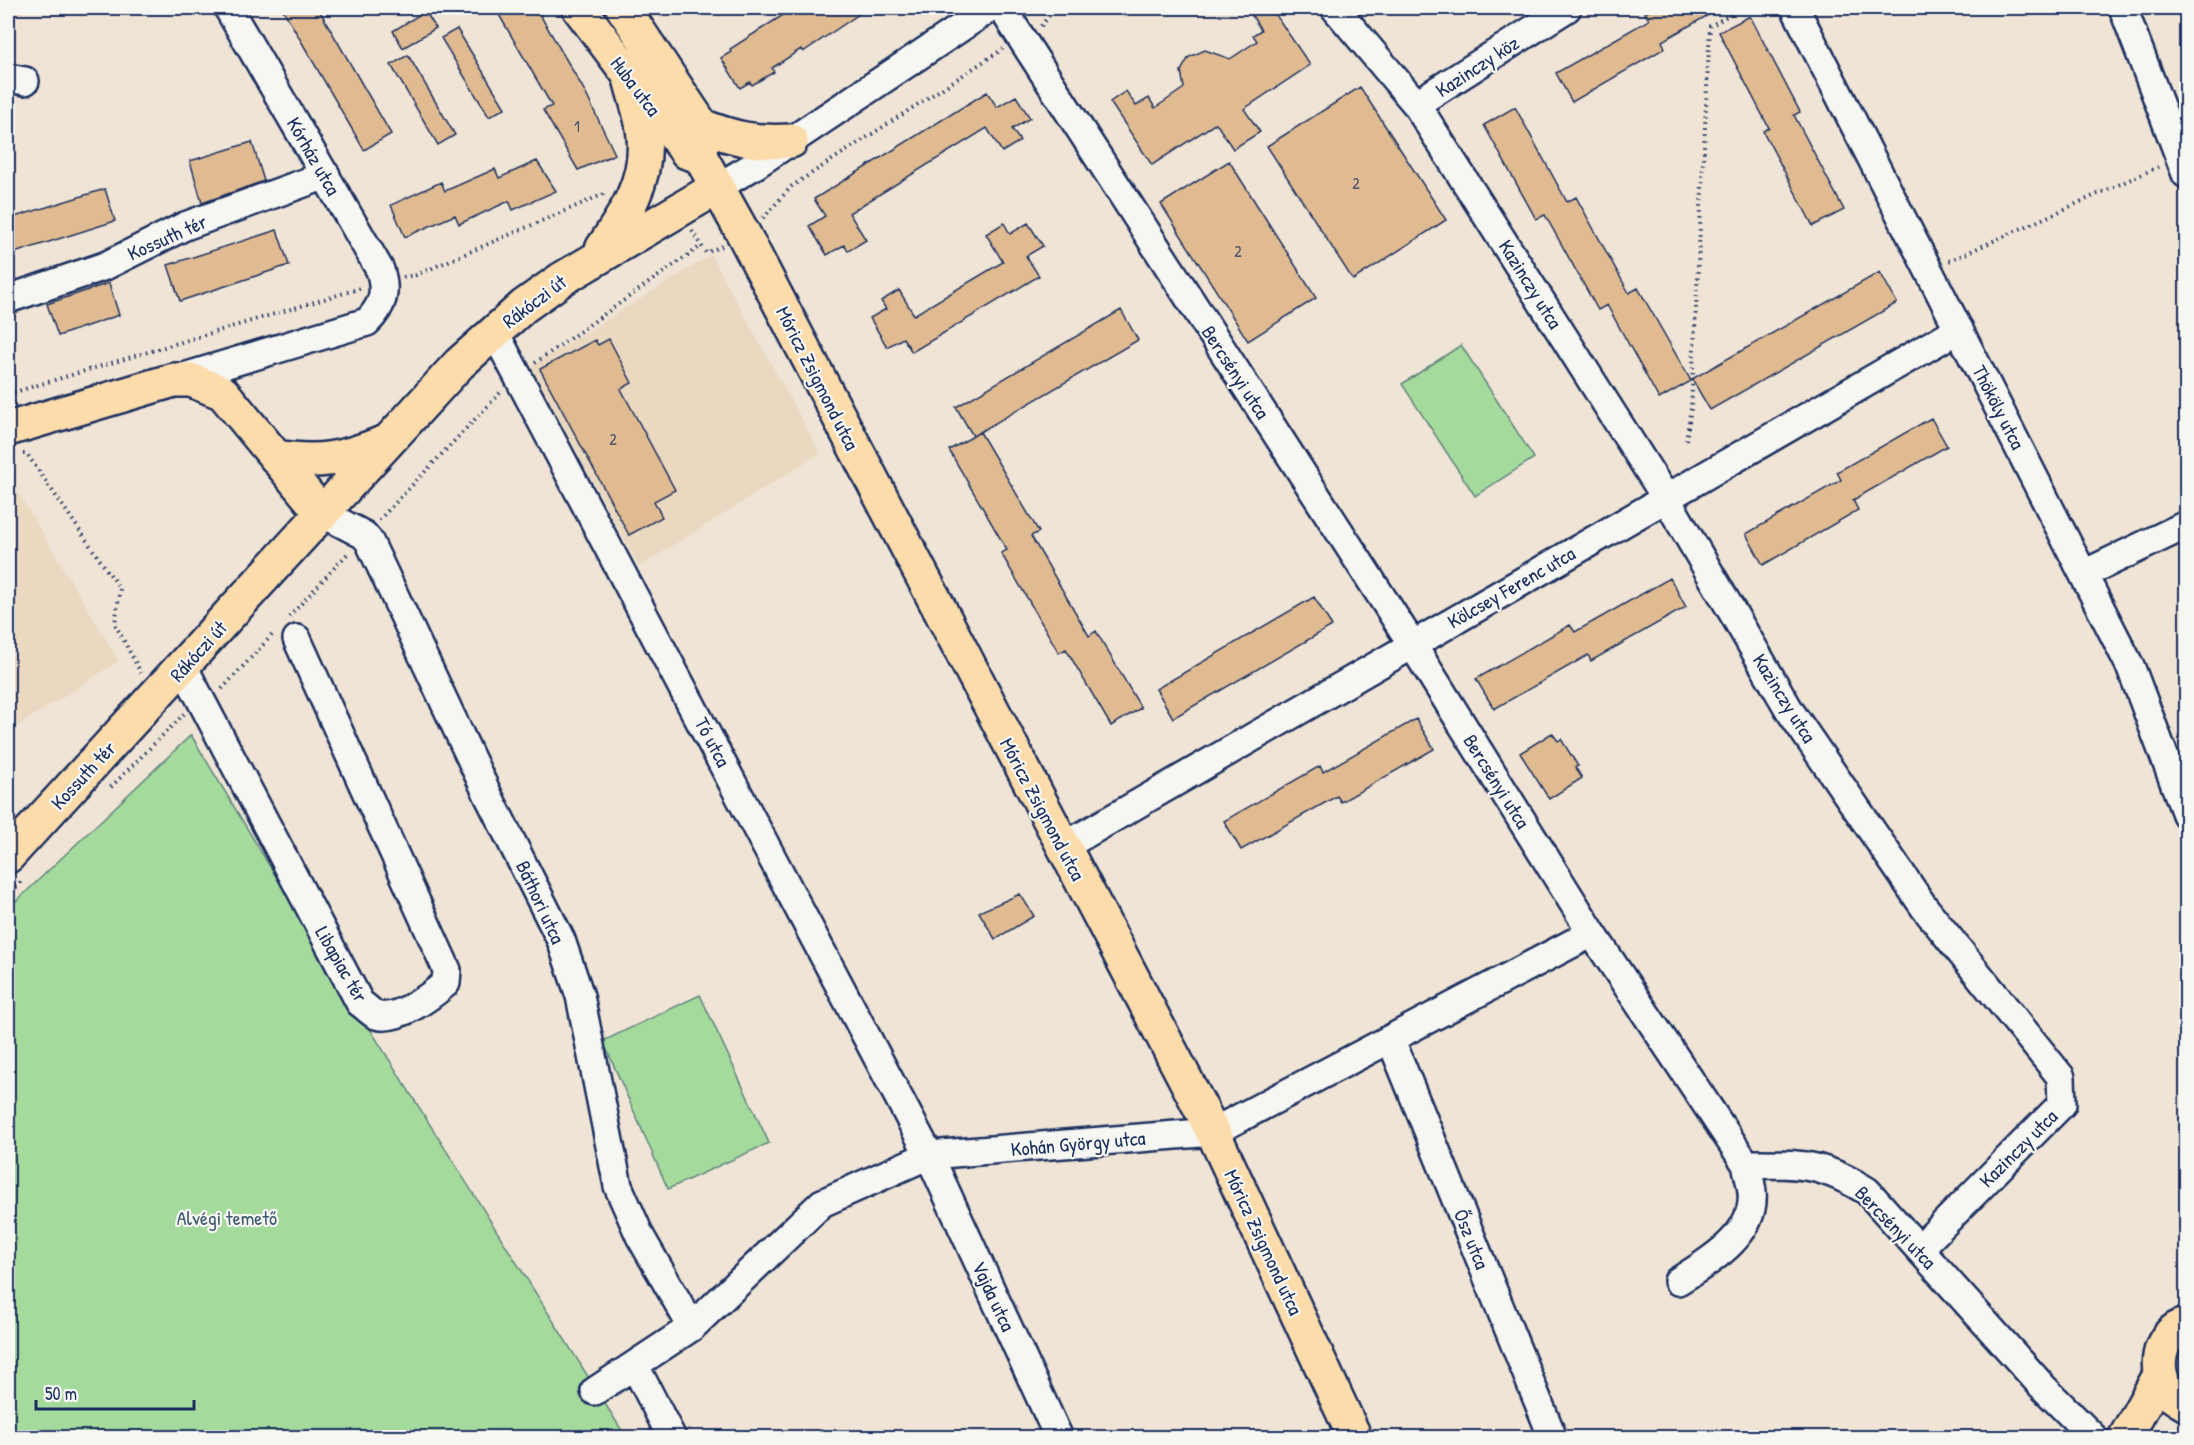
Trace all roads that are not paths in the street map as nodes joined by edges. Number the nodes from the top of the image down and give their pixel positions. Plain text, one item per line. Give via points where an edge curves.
1 (228, 8) edge
2 (579, 8) edge
3 (623, 8) edge
4 (990, 8) edge
5 (1002, 8) edge
6 (1335, 8) edge
7 (1567, 8) edge
8 (1796, 8) edge
9 (2123, 8) edge
10 (630, 78) junction
11 (1416, 104) junction
12 (701, 141) junction
13 (791, 141) junction
14 (2183, 166) edge
15 (326, 176) junction
16 (718, 187) junction
17 (596, 258) junction
18 (8, 299) edge
19 (1959, 329) junction
20 (494, 331) junction
21 (285, 347) junction
22 (174, 380) junction
23 (223, 393) junction
24 (387, 441) junction
25 (12, 442) edge
26 (276, 457) junction
27 (1666, 498) junction
28 (322, 513) junction
29 (2187, 525) edge
30 (2084, 574) junction
31 (286, 630) road end
32 (1412, 644) junction
33 (183, 666) junction
34 (159, 693) joint
35 (2187, 814) edge
36 (1063, 847) junction
37 (19, 864) edge
38 (1592, 933) junction
39 (1391, 1040) junction
40 (1213, 1132) junction
41 (929, 1155) junction
42 (1746, 1164) junction
43 (1919, 1249) junction
44 (1678, 1281) dead end
45 (2185, 1322) edge
46 (692, 1327) junction
47 (635, 1366) junction
48 (2160, 1376) junction
49 (595, 1391) dead end
50 (2187, 1405) edge
51 (672, 1437) edge
52 (1059, 1437) edge
53 (1355, 1437) edge
54 (1553, 1437) edge
55 (2094, 1437) edge
56 (2125, 1437) edge
57 (2130, 1437) edge

1 - 15 street, Kórház utca
2 - 10 main road, Huba utca
3 - 12 main road, Huba utca
4 - 13 street, Rákóczi út
5 - 32 street, Bercsényi utca
6 - 11 street, Kazinczy utca
7 - 11 street, Kazinczy köz
8 - 19 street, Thököly utca
9 - 14 street
10 - 12 main road, Huba utca via 687,152
10 - 17 main road via 644,137 641,176 630,208
11 - 27 street, Kazinczy utca
12 - 13 main road
12 - 16 main road, Huba utca
13 - 16 street, Rákóczi út
15 - 18 street, Kossuth tér via 185,226 105,266
15 - 21 street, Kórház utca via 380,270 383,297 379,310 367,322
16 - 17 main road, Rákóczi út
16 - 36 main road, Móricz Zsigmond utca
17 - 20 main road, Rákóczi út
19 - 27 street, Kölcsey Ferenc utca
19 - 30 street, Thököly utca
20 - 24 main road, Rákóczi út
20 - 41 street, Tó utca
21 - 22 street
21 - 23 street
22 - 23 main road via 191,380
22 - 25 main road
23 - 26 main road
24 - 26 main road via 344,458 318,461
24 - 28 main road, Rákóczi út
26 - 28 main road
27 - 32 street, Kölcsey Ferenc utca
27 - 43 street, Kazinczy utca via 1790,711 1924,907 2061,1077 2062,1104
28 - 33 main road, Rákóczi út
28 - 46 street, Báthori utca via 364,535 557,931 580,996 618,1185 640,1236
29 - 30 street
30 - 35 street, Thököly utca via 2131,668
31 - 33 street, Libapiac tér via 447,970 446,983 428,999 392,1015 376,1015 360,1003
32 - 36 street, Kölcsey Ferenc utca
32 - 38 street, Bercsényi utca
33 - 34 main road, Rákóczi út
34 - 37 main road, Kossuth tér
36 - 40 main road, Móricz Zsigmond utca
38 - 39 street, Kohán György utca
38 - 42 street, Bercsényi utca
39 - 40 street, Kohán György utca
39 - 54 street, Ősz utca
40 - 41 street, Kohán György utca
40 - 53 main road, Móricz Zsigmond utca
41 - 46 street, Kohán György utca via 822,1203
41 - 52 street, Vajda utca
42 - 43 street, Bercsényi utca via 1800,1164 1838,1173 1867,1191
42 - 44 street via 1752,1193 1746,1225 1716,1258
43 - 55 street, Bercsényi utca via 2042,1386
45 - 48 main road via 2167,1339 2159,1356
46 - 47 street, Kohán György utca
47 - 49 street, Kohán György utca
47 - 51 street
48 - 50 main road via 2170,1394
48 - 56 main road
50 - 57 main road

